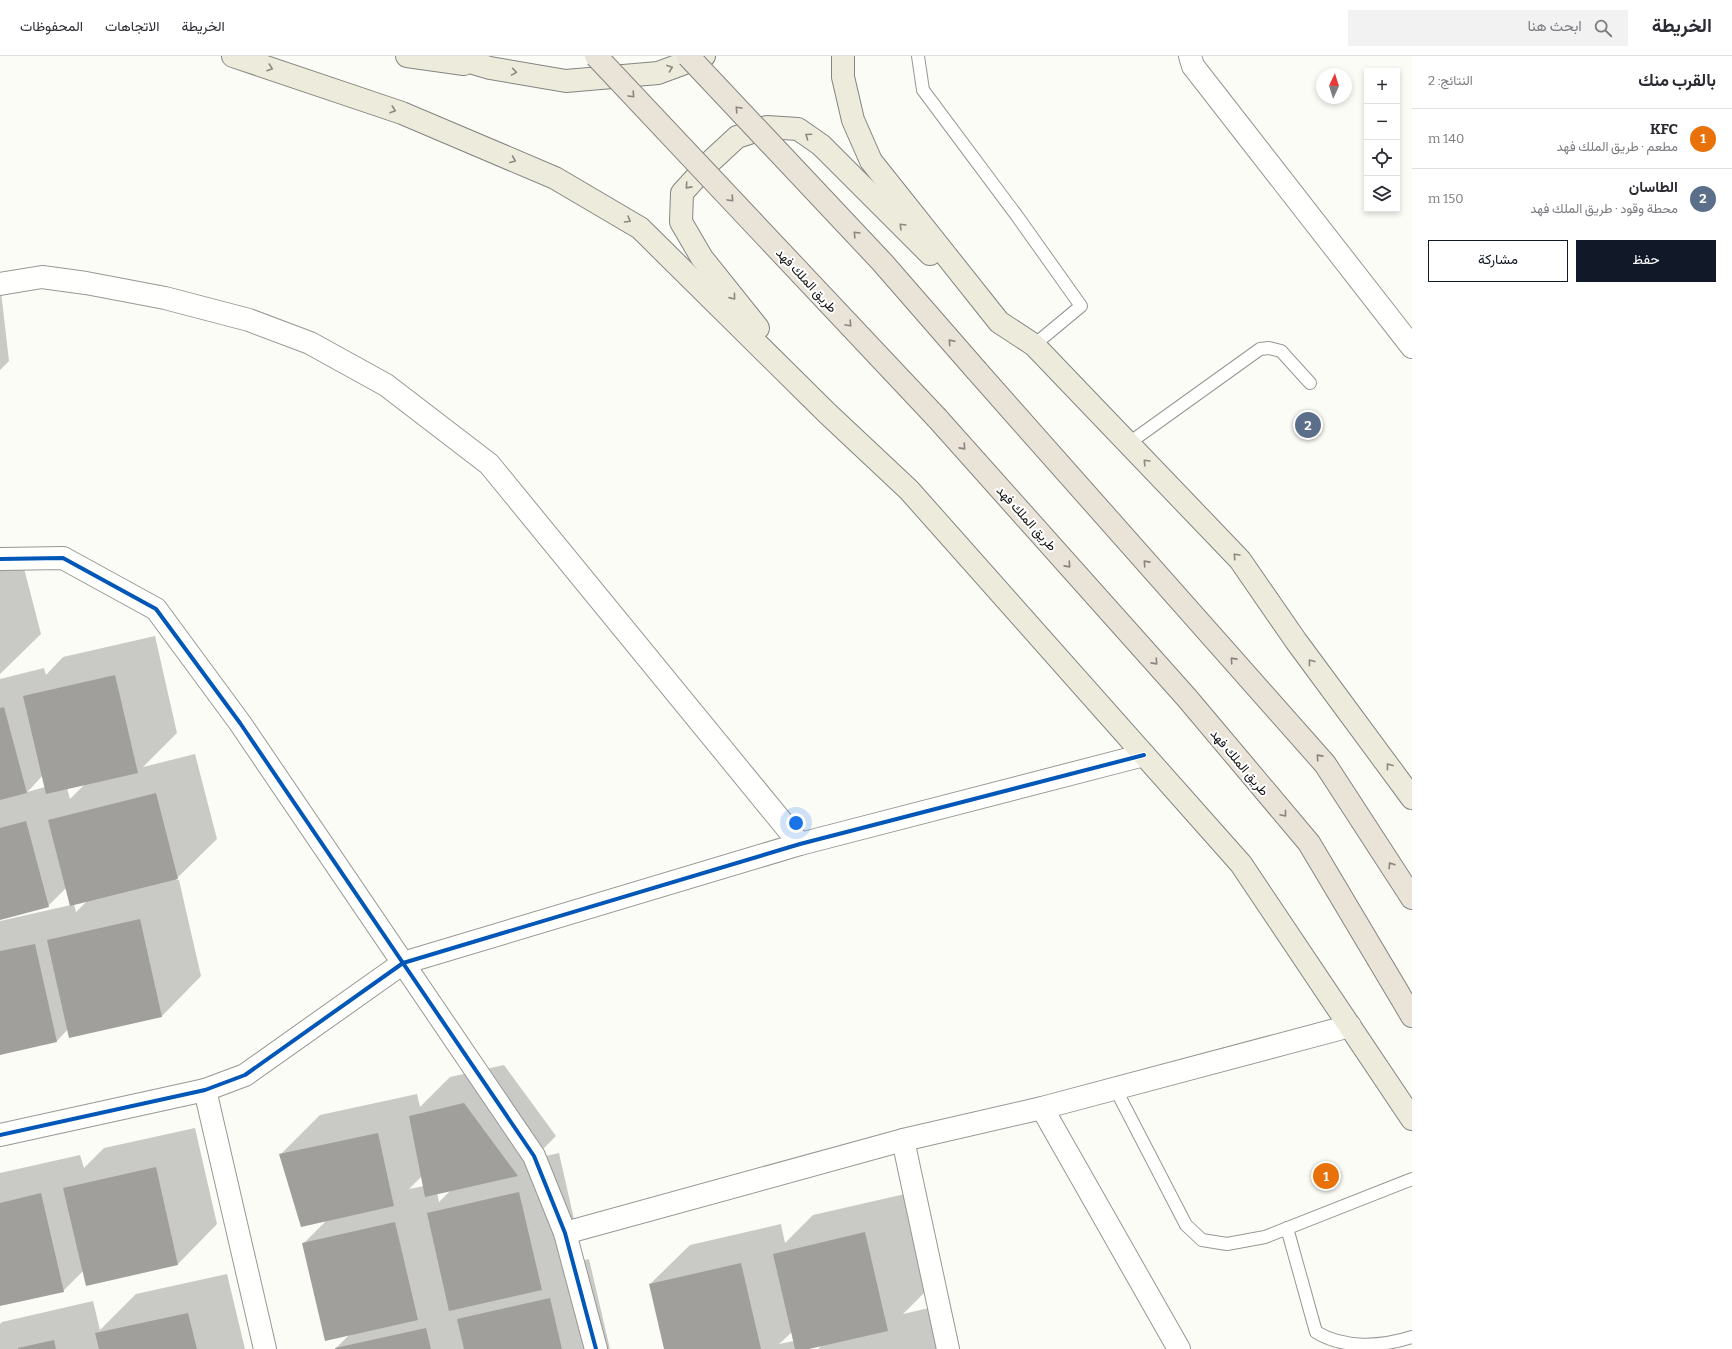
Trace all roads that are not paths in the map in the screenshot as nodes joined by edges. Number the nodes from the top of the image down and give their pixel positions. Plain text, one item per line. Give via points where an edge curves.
1 (233, 56) edge
2 (408, 56) edge
3 (449, 56) edge
4 (596, 56) edge
5 (688, 56) edge
6 (704, 56) edge
7 (843, 56) edge
8 (918, 56) edge
9 (1190, 56) edge
10 (490, 68) junction
11 (0, 284) edge
12 (999, 322) junction
13 (1034, 344) junction
14 (1412, 347) edge
15 (1310, 383) dead end
16 (827, 413) junction
17 (1128, 443) junction
18 (0, 559) edge
19 (1144, 754) junction
20 (1412, 798) edge
21 (800, 844) junction
22 (1412, 898) edge
23 (403, 964) junction
24 (1412, 1016) edge
25 (1350, 1026) junction
26 (1115, 1088) junction
27 (204, 1090) junction
28 (1042, 1108) junction
29 (1412, 1120) edge
30 (0, 1135) edge
31 (903, 1140) junction
32 (1412, 1179) edge
33 (1287, 1228) junction
34 (565, 1233) junction
35 (1412, 1337) edge
36 (265, 1349) edge
37 (596, 1349) edge
38 (948, 1349) edge
39 (1179, 1349) edge

1 -> 16 main road via 424,122 555,178 640,228
2 - 10 main road
3 - 10 main road
4 -> 24 highway, طريق الملك فهد, bridge via 937,418 1187,698 1309,843
22 -> 5 highway, bridge via 1325,764 882,262
10 -> 6 main road via 566,80 658,73
7 - 12 main road via 843,77 853,120 871,161
8 - 13 lane via 923,90 1081,306
9 - 14 street via 1193,66
11 - 21 street via 42,277 165,298 249,320 310,343 386,385 489,464
12 - 13 main road
12 -> 16 main road via 821,145 798,129 767,127 736,136 682,192 682,222 702,258
13 - 17 main road
15 - 17 lane via 1281,350 1260,349
16 - 19 main road via 909,490
20 -> 17 main road via 1296,641 1240,560
18 - 23 street via 63,558 156,610 240,723
19 - 21 street
19 - 25 main road via 1241,864
21 - 23 street
23 - 27 street via 246,1075
23 - 34 street via 534,1156
25 - 26 street
25 - 29 main road
26 - 28 street
26 - 33 lane via 1186,1225 1202,1240 1227,1244 1265,1237
27 - 30 street
27 - 36 street
28 - 31 street
28 - 39 street
31 - 34 street
31 - 38 street
32 - 33 lane
33 - 35 lane via 1316,1332 1326,1338 1349,1344 1368,1345
34 - 37 street

